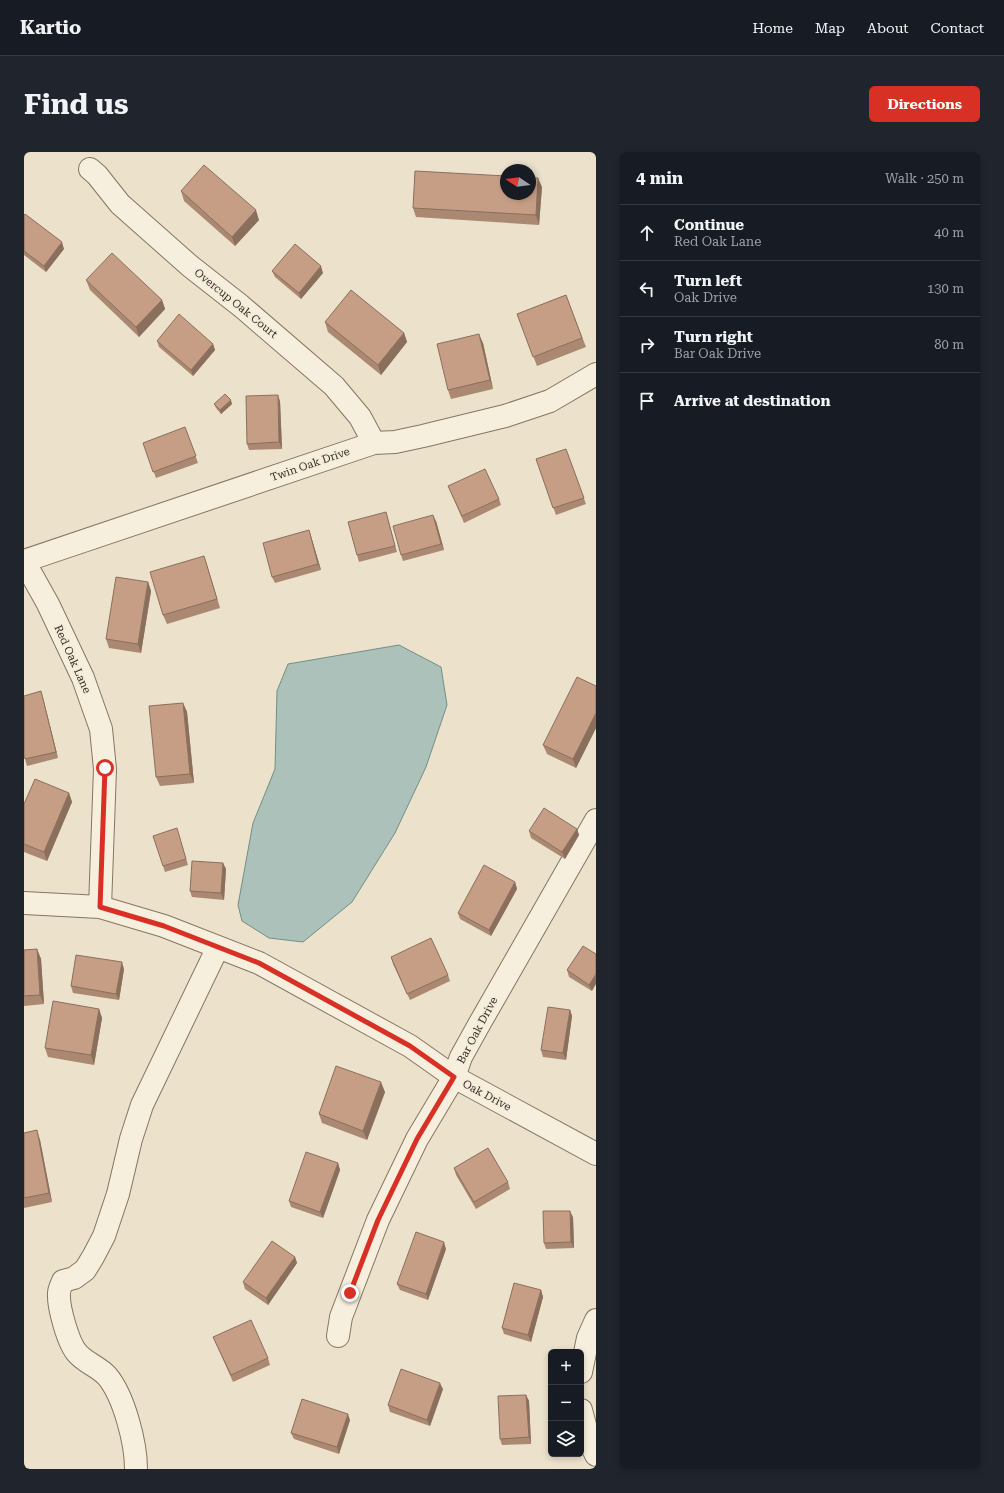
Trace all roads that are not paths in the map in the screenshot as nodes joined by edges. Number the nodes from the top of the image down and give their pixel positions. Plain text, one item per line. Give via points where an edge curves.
1 (90, 169) dead end
2 (596, 374) edge
3 (374, 443) junction
4 (24, 561) edge
5 (596, 820) edge
6 (24, 903) edge
7 (100, 907) junction
8 (218, 947) junction
9 (454, 1077) junction
10 (596, 1154) edge
11 (596, 1320) edge
12 (338, 1336) dead end
13 (584, 1357) edge
14 (584, 1421) edge
15 (596, 1455) edge
16 (136, 1469) edge

1 - 3 street, Overcup Oak Court via 120,204 334,386 360,418
2 - 3 street, Twin Oak Drive via 550,401 505,416 395,442
3 - 4 street, Twin Oak Drive
4 - 7 street, Red Oak Lane via 48,604 83,678 101,729 105,768
5 - 9 street, Bar Oak Drive via 461,1057
6 - 7 street, Oak Drive
7 - 8 street, Oak Drive via 164,926
8 - 9 street, Oak Drive via 259,963 410,1046
8 - 16 street via 142,1105 104,1236 85,1270 74,1278 63,1281 59,1292 62,1314 71,1343 78,1354 107,1376 125,1408 136,1455
9 - 10 street, Oak Drive
9 - 12 street, Bar Oak Drive via 417,1139 378,1220 341,1317
11 - 13 street via 588,1338
14 - 15 street

